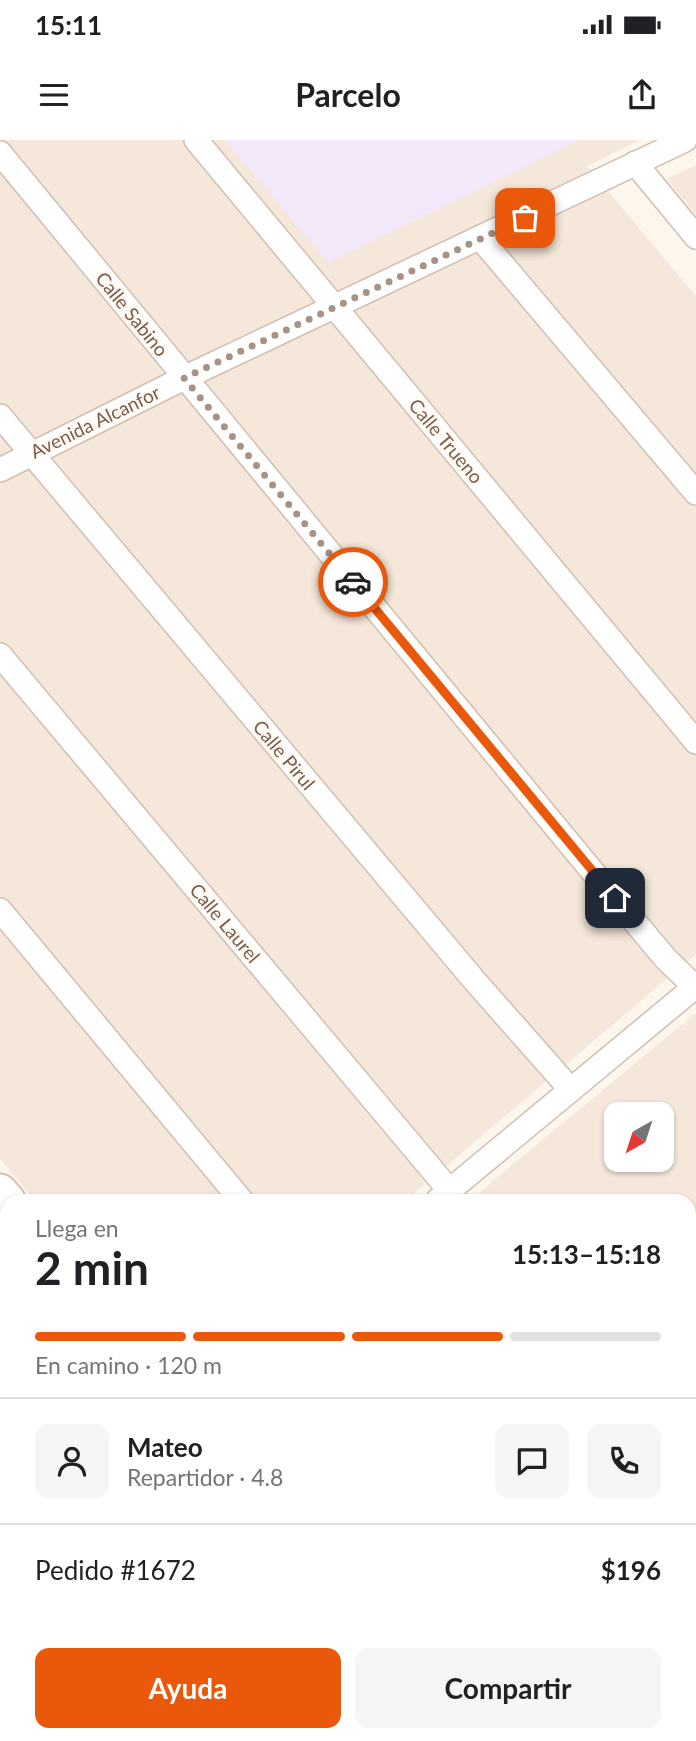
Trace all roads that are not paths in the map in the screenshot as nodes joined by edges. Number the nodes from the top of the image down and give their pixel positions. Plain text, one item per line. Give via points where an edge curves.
1 (196, 140) edge
2 (685, 140) edge
3 (0, 153) edge
4 (635, 163) junction
5 (696, 237) edge
6 (481, 239) junction
7 (336, 308) junction
8 (184, 378) junction
9 (0, 416) edge
10 (30, 454) junction
11 (0, 470) edge
12 (696, 493) edge
13 (0, 655) edge
14 (696, 742) edge
15 (0, 910) edge
16 (695, 987) edge
17 (571, 1090) junction
18 (236, 1194) edge
19 (442, 1194) edge
20 (446, 1194) edge

1 - 7 street, Calle Trueno
2 - 4 street, Avenida Alcanfor
3 - 8 street, Calle Sabino
4 - 5 street
4 - 6 street, Avenida Alcanfor
6 - 7 street, Avenida Alcanfor
6 - 12 street
7 - 8 street, Avenida Alcanfor
7 - 14 street, Calle Trueno
8 - 10 street, Avenida Alcanfor
8 - 16 street, Calle Sabino via 666,959
9 - 10 street, Calle Pirul
10 - 11 street, Avenida Alcanfor
10 - 17 street, Calle Pirul
13 - 19 street, Calle Laurel
15 - 18 street
16 - 17 street
17 - 20 street

